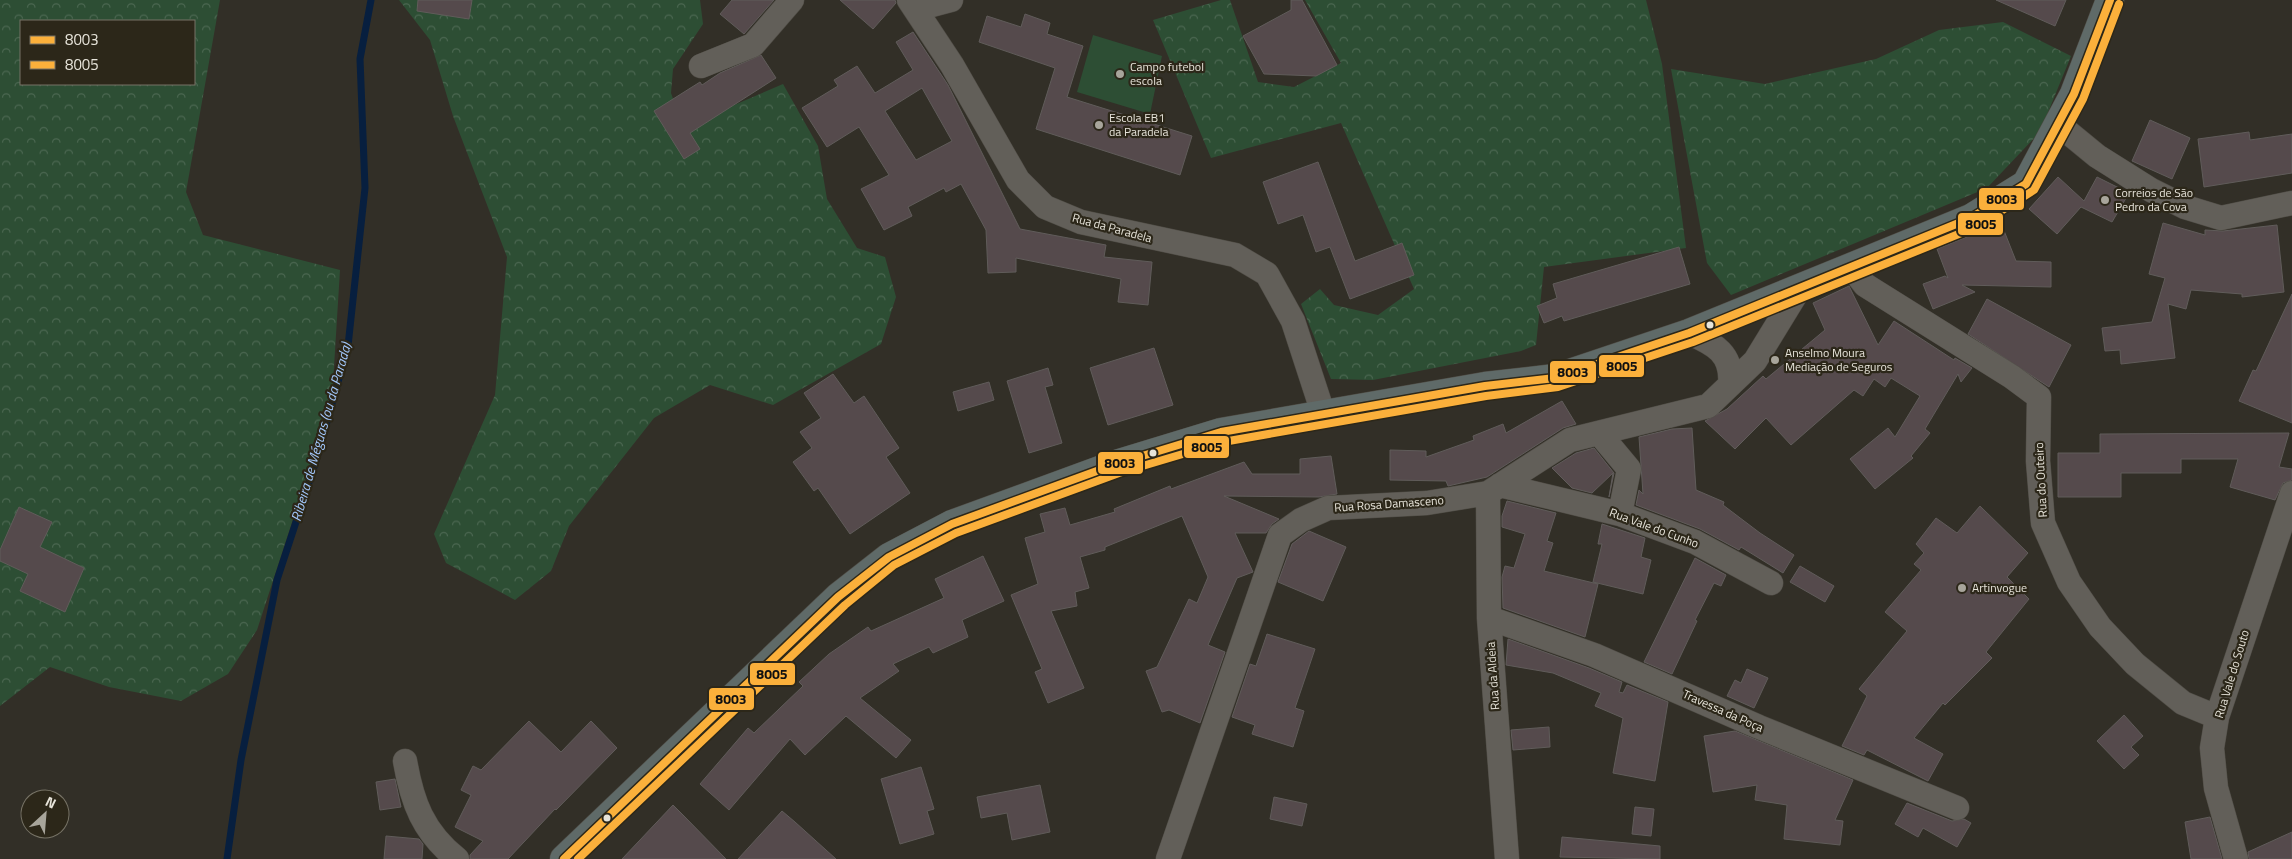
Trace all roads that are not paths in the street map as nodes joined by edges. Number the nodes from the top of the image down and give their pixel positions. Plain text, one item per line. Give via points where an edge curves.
1 (792, 0) edge
2 (951, 0) edge
3 (2110, 0) edge
4 (913, 5) edge
5 (701, 66) dead end
6 (2058, 124) junction
7 (2292, 203) edge
8 (1851, 267) junction
9 (1801, 286) junction
10 (1689, 333) junction
11 (1730, 385) junction
12 (1323, 413) junction
13 (1599, 433) junction
14 (1494, 489) junction
15 (2292, 493) edge
16 (1620, 514) junction
17 (1771, 583) dead end
18 (1489, 618) junction
19 (2217, 717) junction
20 (405, 760) dead end
21 (1957, 808) dead end
22 (457, 859) edge
23 (564, 859) edge
24 (1168, 859) edge
25 (1508, 859) edge
26 (2236, 859) edge

1 - 5 street via 753,45
2 - 4 street, Rua da Paradela
3 - 6 main road via 2074,94
4 - 12 street, Rua da Paradela via 952,64 1018,180 1045,207 1081,222 1235,255 1267,274 1293,321
6 - 7 street via 2105,161 2185,207 2221,218
6 - 8 main road via 2026,184 1971,218
8 - 9 main road
8 - 19 street, Rua do Outeiro via 1865,285 2039,397 2038,461 2043,523 2069,582 2100,628 2134,664 2183,703
9 - 10 main road
9 - 11 street, Rua Rosa Damasceno via 1755,361
10 - 11 street via 1711,342 1728,361
10 - 12 main road via 1555,378 1485,386
11 - 13 street, Rua Rosa Damasceno via 1708,406
12 - 23 main road via 1221,432 1116,464 952,524 889,557 838,597
13 - 14 street, Rua Rosa Damasceno via 1570,440
13 - 16 street via 1629,469
14 - 16 street, Rua Vale do Cunho
14 - 18 street, Rua da Aldeia
14 - 24 street, Rua Rosa Damasceno via 1427,503 1328,508 1301,520 1280,535
15 - 19 street, Rua Vale do Souto
16 - 17 street, Rua Vale do Cunho via 1695,542
18 - 21 street, Travessa da Poça via 1594,654 1759,727
18 - 25 street, Rua da Aldeia
19 - 26 street, Rua Vale do Souto via 2212,748 2216,788
20 - 22 street via 410,791 422,820 443,848

